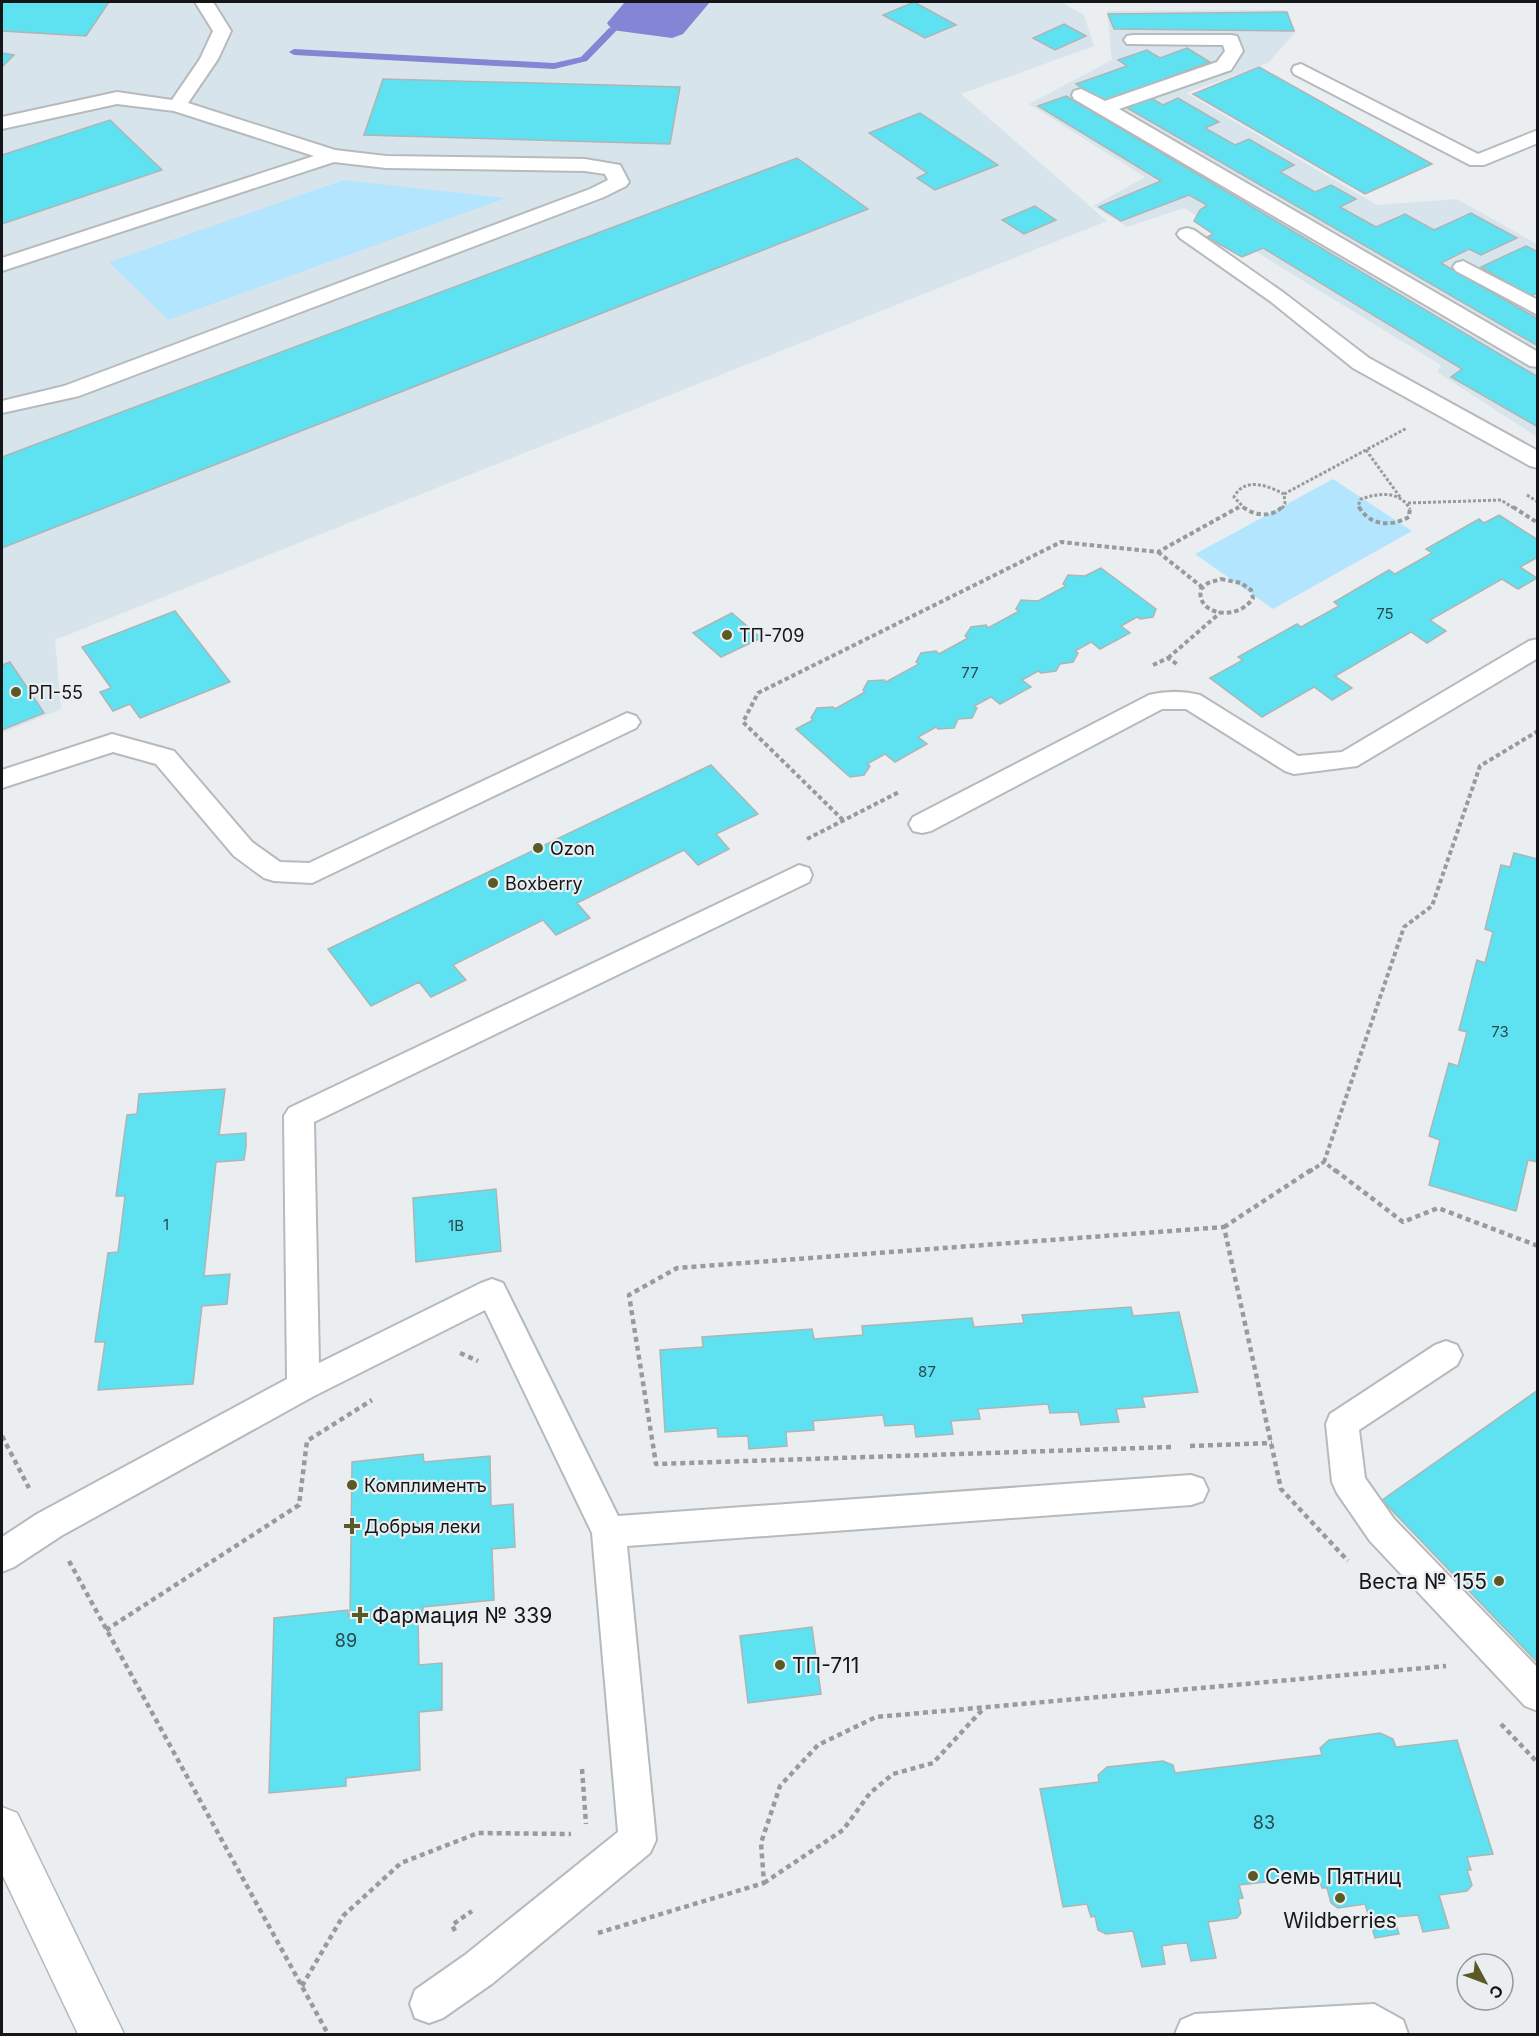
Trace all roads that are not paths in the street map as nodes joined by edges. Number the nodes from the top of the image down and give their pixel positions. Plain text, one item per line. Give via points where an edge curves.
1 (204, 2) edge
2 (1133, 40) dead end
3 (1301, 70) dead end
4 (1081, 94) dead end
5 (177, 106) junction
6 (1104, 108) junction
7 (2, 123) edge
8 (1538, 136) edge
9 (333, 156) junction
10 (1187, 234) dead end
11 (2, 265) edge
12 (1463, 267) dead end
13 (1538, 309) edge
14 (1538, 361) edge
15 (2, 407) edge
16 (1537, 459) edge
17 (1538, 647) edge
18 (627, 722) dead end
19 (2, 779) edge
20 (922, 824) dead end
21 (799, 875) dead end
22 (1446, 1355) dead end
23 (303, 1386) junction
24 (1191, 1490) dead end
25 (609, 1532) junction
26 (2, 1556) edge
27 (1538, 1694) edge
28 (2, 1828) edge
29 (429, 2004) dead end
30 (101, 2034) edge
31 (1195, 2034) edge
32 (1389, 2034) edge

1 - 5 lane via 222,31 209,59
2 - 6 lane via 1230,40 1234,51 1224,66
3 - 8 lane via 1477,161
4 - 6 lane
5 - 7 lane via 117,98
5 - 9 lane
6 - 14 lane
9 - 11 lane
9 - 15 lane via 386,162 585,165 614,169 619,182 597,194 71,391
10 - 16 lane via 1361,363
12 - 13 lane
17 - 20 lane via 1348,760 1294,765 1191,701 1158,701
18 - 19 lane via 312,873 274,871 243,849 165,757 112,743
21 - 23 lane via 299,1116
22 - 27 lane via 1342,1424 1349,1482 1382,1530
23 - 25 lane via 492,1292
23 - 26 lane via 49,1525
24 - 25 lane
25 - 29 lane via 637,1840 479,1969
28 - 30 street
31 - 32 lane via 1374,2024

